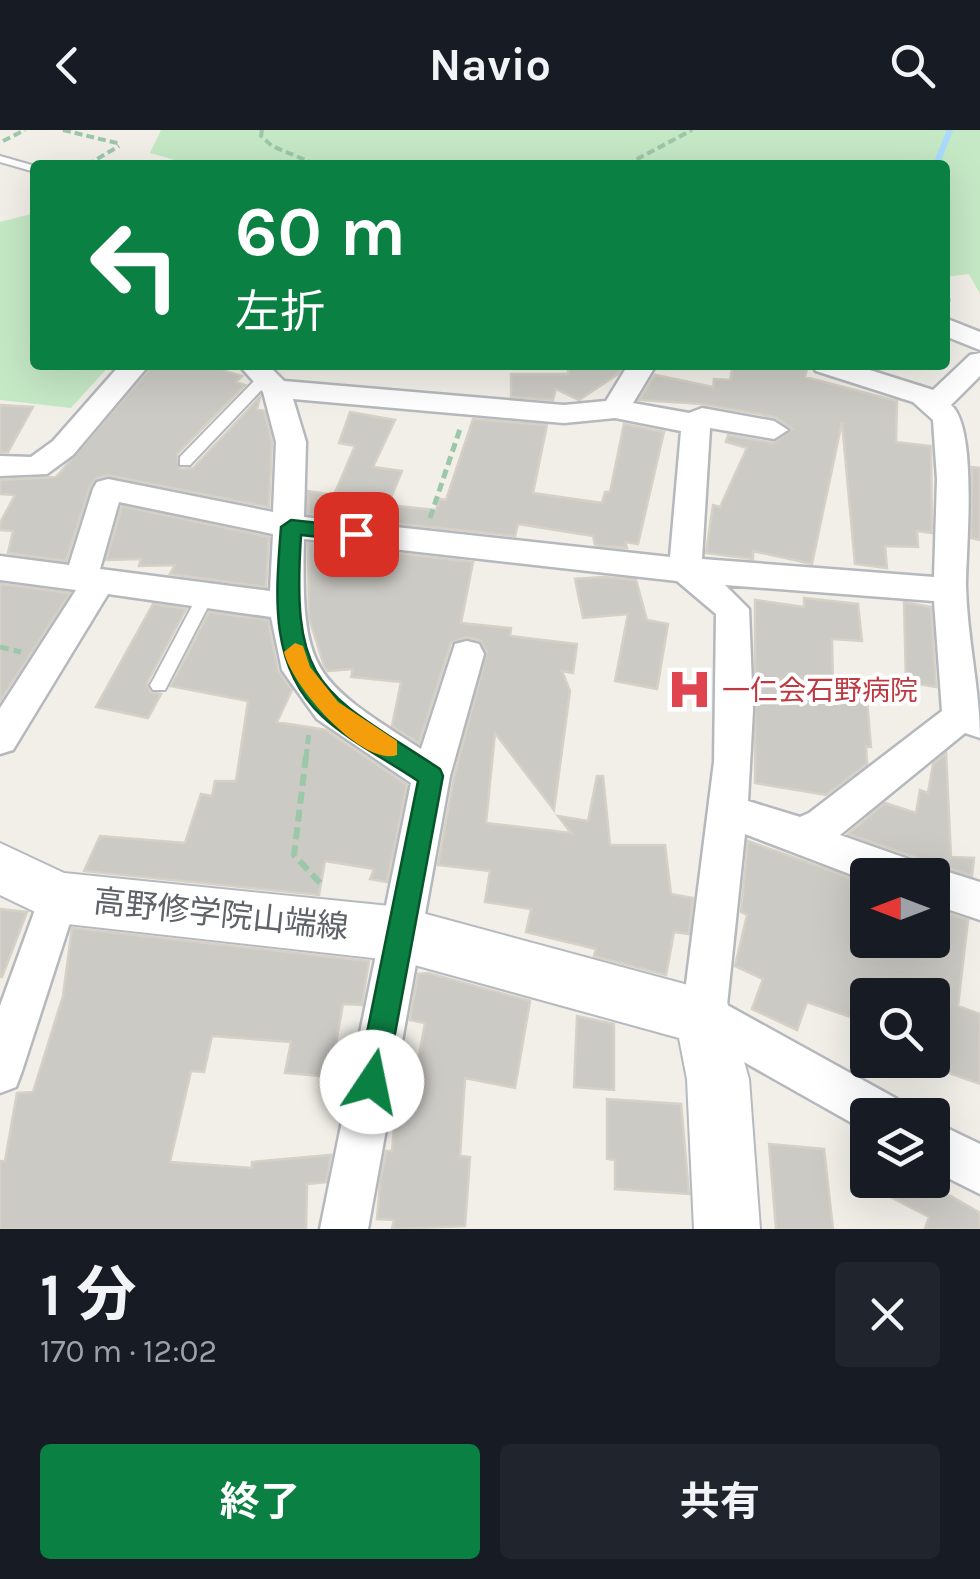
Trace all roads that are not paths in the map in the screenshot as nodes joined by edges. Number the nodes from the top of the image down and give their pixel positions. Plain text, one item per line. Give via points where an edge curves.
1 (0, 158) edge
2 (30, 167) edge
3 (950, 328) edge
4 (980, 342) edge
5 (980, 361) edge
6 (132, 370) edge
7 (639, 370) edge
8 (852, 370) edge
9 (265, 377) edge
10 (934, 405) junction
11 (614, 409) junction
12 (696, 424) junction
13 (774, 430) dead end
14 (965, 452) edge
15 (186, 461) dead end
16 (0, 466) edge
17 (291, 527) junction
18 (0, 568) edge
19 (684, 570) junction
20 (90, 580) junction
21 (950, 590) junction
22 (206, 595) junction
23 (286, 606) junction
24 (467, 654) dead end
25 (159, 685) dead end
26 (970, 720) edge
27 (0, 739) edge
28 (431, 776) junction
29 (727, 811) junction
30 (801, 834) junction
31 (853, 858) edge
32 (0, 867) edge
33 (950, 891) edge
34 (58, 898) junction
35 (980, 901) edge
36 (380, 931) junction
37 (704, 1016) junction
38 (0, 1070) edge
39 (851, 1098) edge
40 (950, 1154) edge
41 (980, 1170) edge
42 (344, 1229) edge
43 (727, 1229) edge

1 - 2 lane
3 - 4 street
5 - 10 street
6 - 16 street via 63,448 37,467
7 - 11 street
8 - 10 street
9 - 11 street via 564,414
9 - 15 lane
9 - 17 street via 291,442
10 - 14 street
11 - 12 street
12 - 13 street via 702,417
12 - 19 street
14 - 21 street
17 - 19 street
17 - 20 street via 108,489
17 - 23 street
18 - 20 street
19 - 21 street
19 - 29 street via 732,608
20 - 22 street
20 - 27 street
21 - 26 street
22 - 23 street
22 - 25 lane
23 - 28 street via 299,670 330,708
24 - 28 street
26 - 30 street via 824,825
28 - 36 street
29 - 30 street
29 - 37 street
30 - 31 street
32 - 34 main road, 高野修学院山端線
33 - 35 street
34 - 36 main road, 高野修学院山端線
34 - 38 street
36 - 37 main road, 高野修学院山端線
36 - 42 street
37 - 39 street
37 - 43 main road via 718,1079
40 - 41 street

